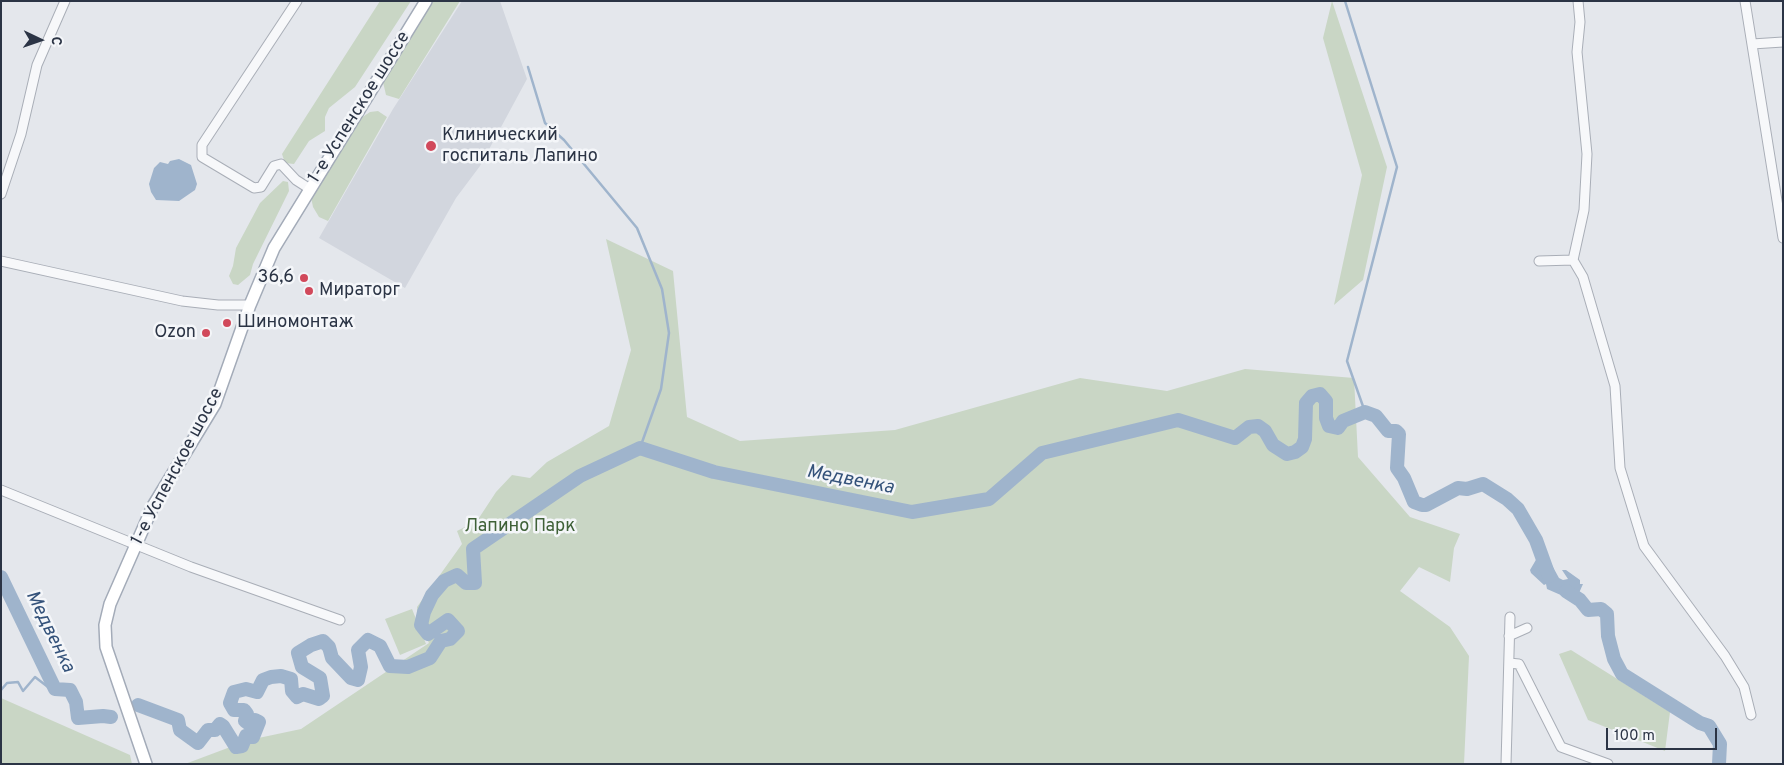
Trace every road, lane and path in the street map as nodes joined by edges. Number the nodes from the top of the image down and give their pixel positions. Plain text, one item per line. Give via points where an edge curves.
1 (65, 1) edge
2 (297, 1) edge
3 (426, 1) edge
4 (1578, 1) edge
5 (1745, 1) edge
6 (1783, 42) edge
7 (1752, 44) junction
8 (3, 182) edge
9 (310, 189) junction
10 (1, 194) edge
11 (1783, 238) edge
12 (1, 260) edge
13 (1572, 260) junction
14 (1539, 261) dead end
15 (250, 305) junction
16 (1, 490) edge
17 (135, 544) junction
18 (1510, 617) dead end
19 (340, 620) dead end
20 (1527, 628) dead end
21 (1509, 636) junction
22 (1509, 663) junction
23 (1751, 715) dead end
24 (146, 764) edge
25 (1506, 764) edge
26 (1608, 764) edge

1 - 8 street via 37,65 21,134
2 - 9 street via 202,145 202,157 254,188 261,187 274,166 282,164 296,180
3 - 9 main road, 1-е Успенское шоссе
4 - 13 street via 1578,61 1588,154 1584,210
5 - 7 street
6 - 7 street
7 - 11 street
8 - 10 street
9 - 15 main road, 1-е Успенское шоссе via 274,248
12 - 15 street via 182,301
13 - 14 street
13 - 23 street via 1583,276 1615,386 1620,468 1644,546 1725,656 1744,687
15 - 17 main road, 1-е Успенское шоссе via 215,404 153,506
16 - 17 street
17 - 19 street
17 - 24 main road, 1-е Успенское шоссе via 110,604 105,640
18 - 21 street
20 - 21 street
21 - 22 street
22 - 25 street
22 - 26 street via 1519,664 1561,747

